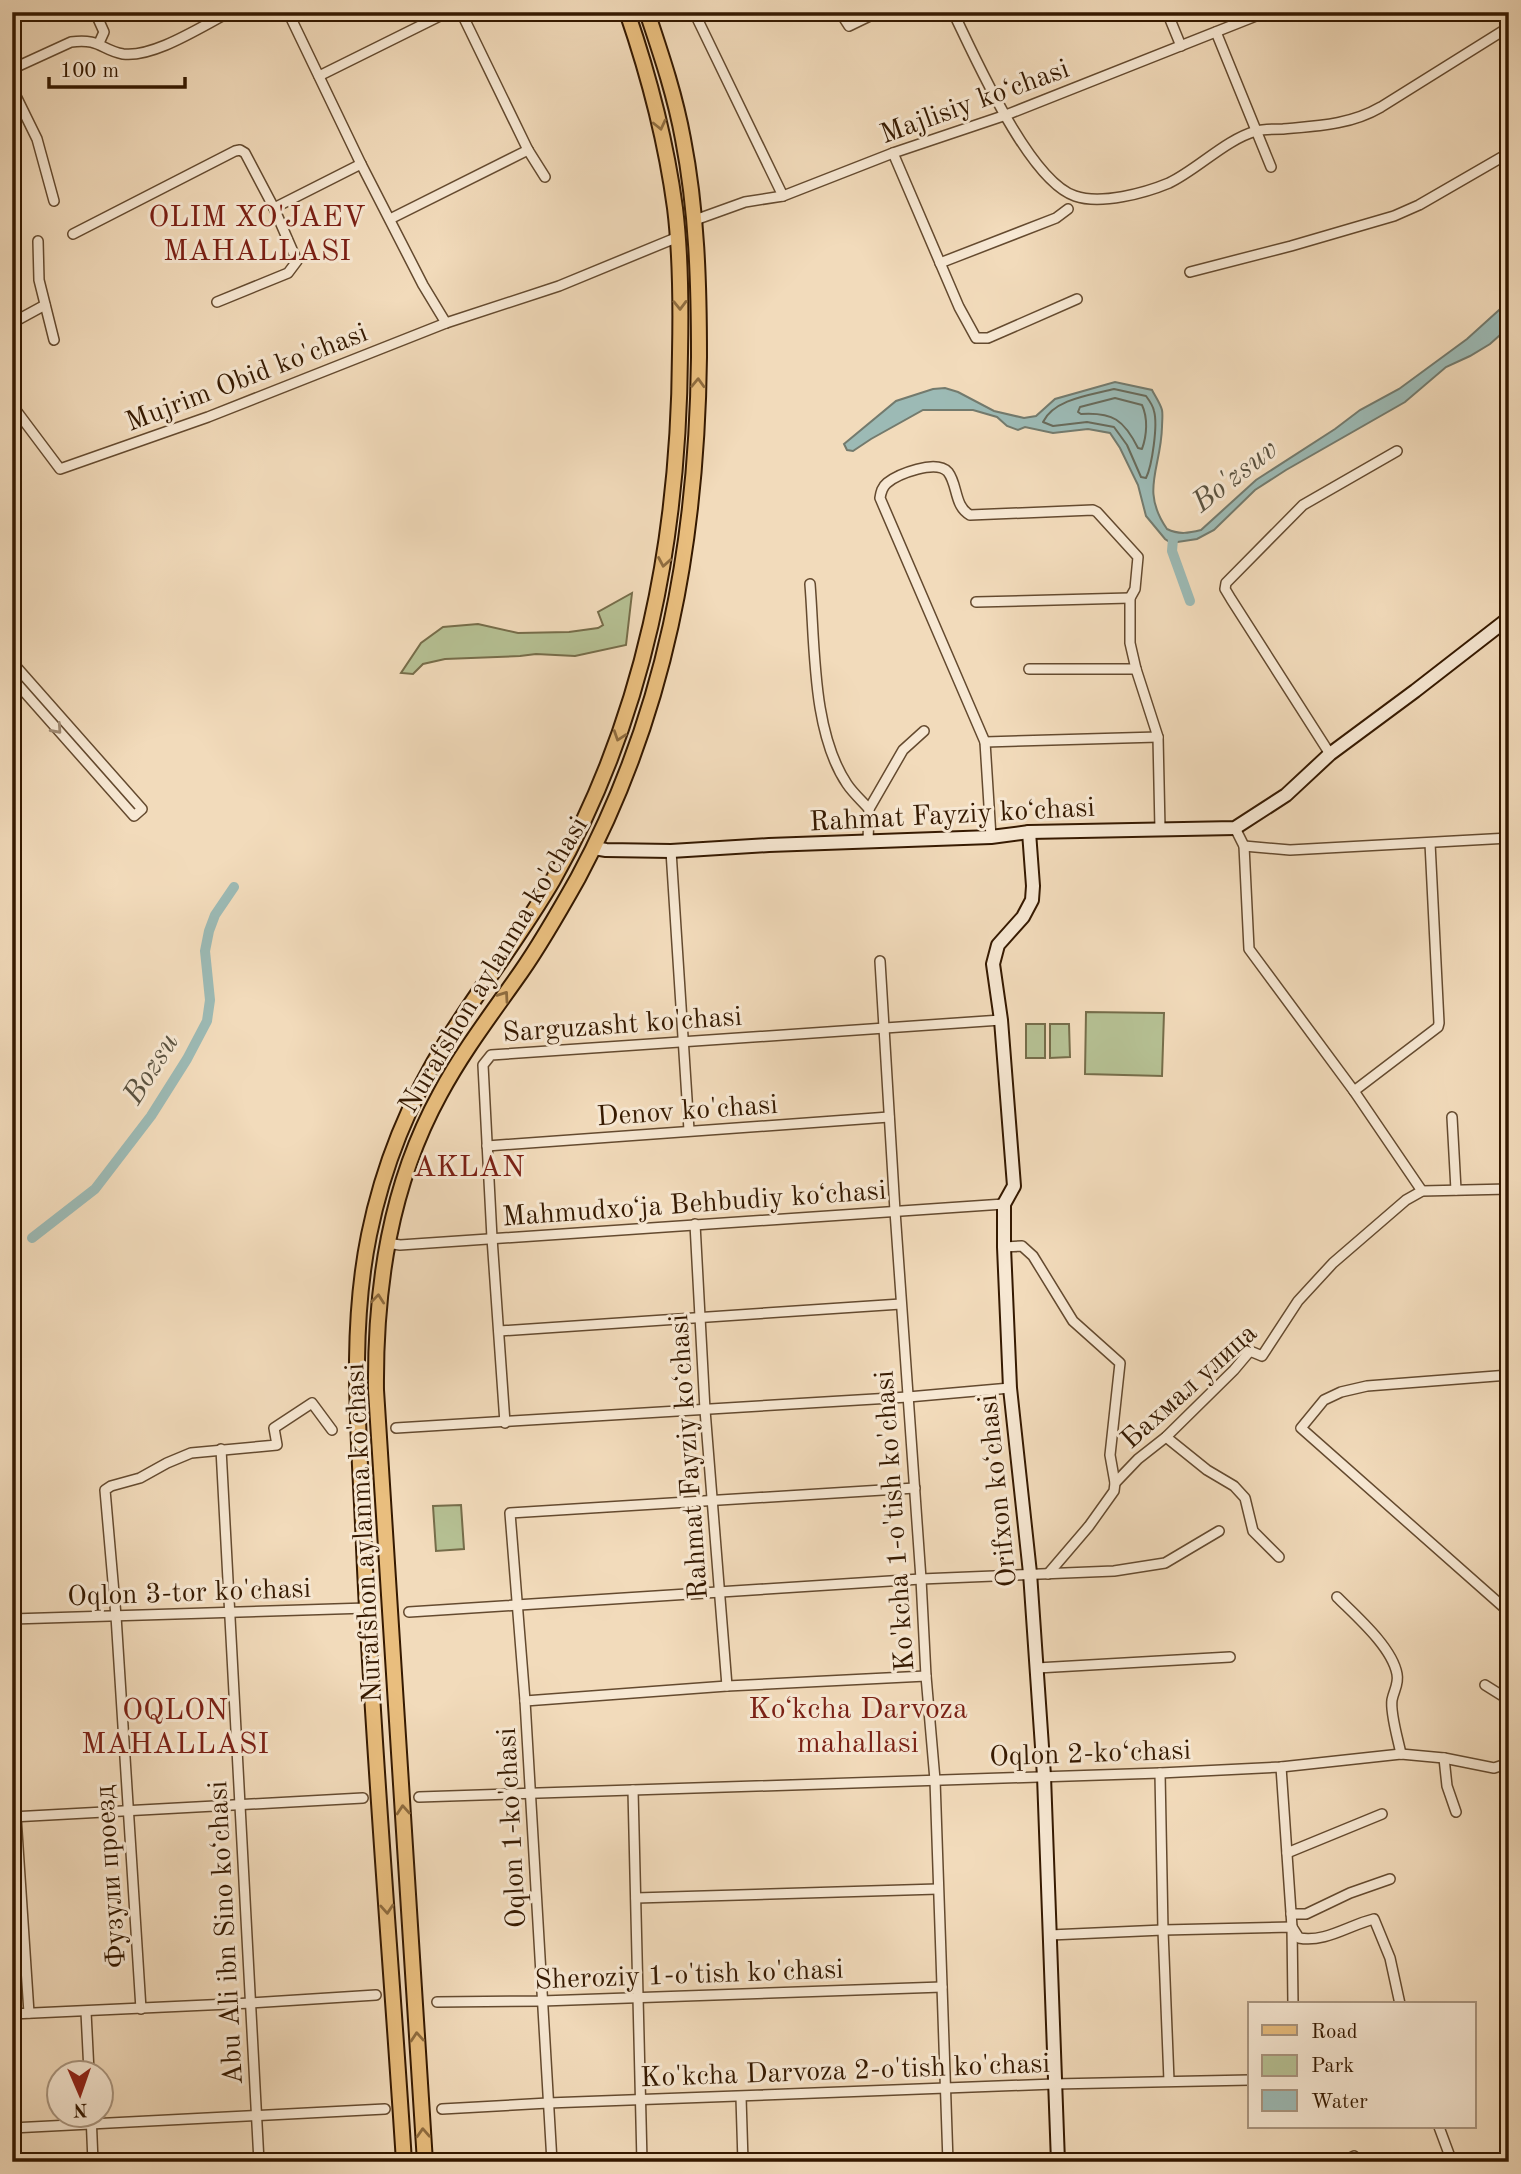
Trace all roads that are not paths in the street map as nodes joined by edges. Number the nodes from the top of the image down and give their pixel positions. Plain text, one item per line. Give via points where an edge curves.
1 (95, 12) edge
2 (230, 12) edge
3 (288, 12) edge
4 (449, 12) edge
5 (461, 12) edge
6 (627, 12) edge
7 (647, 12) edge
8 (694, 12) edge
9 (840, 12) edge
10 (878, 12) edge
11 (953, 12) edge
12 (1167, 12) edge
13 (1266, 12) edge
14 (1509, 27) edge
15 (1216, 32) junction
16 (99, 43) junction
17 (1181, 46) junction
18 (12, 69) edge
19 (319, 76) junction
20 (12, 88) edge
21 (673, 95) junction
22 (654, 100) junction
23 (1006, 115) junction
24 (1257, 131) junction
25 (528, 150) junction
26 (893, 153) junction
27 (1509, 153) edge
28 (361, 164) junction
29 (1271, 167) dead end
30 (545, 177) dead end
31 (783, 196) junction
32 (54, 201) dead end
33 (274, 208) junction
34 (1068, 209) dead end
35 (390, 219) junction
36 (695, 220) junction
37 (73, 234) dead end
38 (678, 237) junction
39 (38, 240) dead end
40 (940, 263) junction
41 (1190, 272) dead end
42 (1077, 299) dead end
43 (217, 302) dead end
44 (45, 305) junction
45 (12, 323) edge
46 (446, 323) junction
47 (54, 341) dead end
48 (12, 405) edge
49 (678, 429) junction
50 (696, 429) junction
51 (1397, 451) dead end
52 (810, 584) dead end
53 (1130, 598) junction
54 (976, 602) dead end
55 (1509, 618) edge
56 (646, 645) junction
57 (667, 650) junction
58 (12, 662) edge
59 (1136, 669) junction
60 (1028, 670) dead end
61 (12, 678) edge
62 (925, 731) dead end
63 (1158, 737) junction
64 (985, 742) junction
65 (1329, 754) junction
66 (869, 809) junction
67 (1235, 828) junction
68 (1160, 829) junction
69 (1029, 832) junction
70 (990, 837) junction
71 (1509, 838) edge
72 (868, 842) junction
73 (1430, 843) junction
74 (1244, 846) junction
75 (593, 848) junction
76 (671, 851) junction
77 (880, 961) dead end
78 (1001, 1020) junction
79 (884, 1027) junction
80 (683, 1041) junction
81 (423, 1085) junction
82 (1354, 1091) junction
83 (440, 1094) junction
84 (890, 1117) junction
85 (1452, 1117) dead end
86 (689, 1130) junction
87 (487, 1146) junction
88 (383, 1183) junction
89 (400, 1189) junction
90 (1509, 1189) edge
91 (1456, 1190) junction
92 (1422, 1191) junction
93 (1004, 1204) junction
94 (895, 1211) junction
95 (695, 1224) junction
96 (492, 1238) junction
97 (387, 1243) junction
98 (1004, 1247) junction
99 (901, 1304) junction
100 (701, 1316) junction
101 (499, 1331) junction
102 (1509, 1375) edge
103 (1010, 1388) junction
104 (908, 1397) junction
105 (705, 1410) junction
106 (505, 1423) junction
107 (396, 1428) dead end
108 (332, 1430) dead end
109 (1167, 1437) junction
110 (221, 1449) junction
111 (1115, 1483) junction
112 (915, 1488) junction
113 (712, 1499) junction
114 (1219, 1531) dead end
115 (1279, 1556) dead end
116 (1030, 1573) junction
117 (1048, 1574) junction
118 (921, 1579) junction
119 (721, 1593) junction
120 (1337, 1597) dead end
121 (519, 1604) junction
122 (367, 1608) junction
123 (230, 1612) junction
124 (409, 1612) dead end
125 (1509, 1612) edge
126 (116, 1616) junction
127 (12, 1619) edge
128 (1230, 1657) dead end
129 (1037, 1668) junction
130 (926, 1676) junction
131 (1485, 1685) dead end
132 (727, 1686) junction
133 (1509, 1700) edge
134 (525, 1701) junction
135 (1401, 1754) junction
136 (12, 1756) edge
137 (1444, 1758) junction
138 (1509, 1763) edge
139 (1281, 1767) junction
140 (1160, 1773) junction
141 (1044, 1776) junction
142 (935, 1780) junction
143 (633, 1790) junction
144 (531, 1794) junction
145 (419, 1797) dead end
146 (363, 1798) dead end
147 (240, 1805) junction
148 (127, 1811) junction
149 (1456, 1812) dead end
150 (1382, 1814) dead end
151 (14, 1817) edge
152 (1287, 1853) junction
153 (1390, 1879) dead end
154 (938, 1889) junction
155 (636, 1898) junction
156 (1291, 1914) junction
157 (1292, 1927) junction
158 (1163, 1930) junction
159 (1050, 1935) junction
160 (942, 1987) junction
161 (376, 1995) dead end
162 (638, 1997) junction
163 (542, 2001) junction
164 (437, 2002) dead end
165 (1293, 2002) edge
166 (1400, 2002) edge
167 (251, 2003) junction
168 (141, 2009) junction
169 (86, 2012) junction
170 (29, 2013) junction
171 (12, 2014) edge
172 (88, 2058) edge
173 (1248, 2080) edge
174 (1169, 2081) junction
175 (1054, 2084) junction
176 (946, 2089) junction
177 (741, 2096) junction
178 (640, 2100) junction
179 (548, 2103) junction
180 (422, 2105) junction
181 (400, 2106) junction
182 (385, 2109) dead end
183 (442, 2109) dead end
184 (256, 2116) junction
185 (116, 2119) edge
186 (46, 2124) edge
187 (12, 2128) edge
188 (91, 2128) edge
189 (1439, 2128) edge
190 (1354, 2156) dead end
191 (93, 2162) edge
192 (259, 2162) edge
193 (404, 2162) edge
194 (425, 2162) edge
195 (552, 2162) edge
196 (642, 2162) edge
197 (743, 2162) edge
198 (948, 2162) edge
199 (1058, 2162) edge
200 (1342, 2162) edge
201 (1452, 2162) edge

1 - 16 street via 104,33
2 - 16 street via 143,54 116,52
3 - 19 street
4 - 19 street
5 - 25 street
6 - 22 main road, Nurafshon aylanma ko'chasi
7 - 21 main road, Nurafshon aylanma ko'chasi
8 - 31 street
9 - 10 street via 849,26
11 - 23 street
12 - 17 street
13 - 15 street, Majlisiy koʻchasi
14 - 24 street via 1359,119
15 - 17 street, Majlisiy koʻchasi
15 - 24 street
16 - 18 street via 71,42
17 - 23 street, Majlisiy koʻchasi
19 - 28 street
20 - 32 street via 37,139
21 - 22 main road via 662,92
21 - 36 main road, Nurafshon aylanma ko'chasi
22 -> 38 main road, Nurafshon aylanma ko'chasi
23 - 24 street via 1041,170 1058,187 1083,198 1157,188
23 - 26 street, Majlisiy koʻchasi
24 - 29 street
25 - 30 street
25 - 35 street
26 - 31 street, Majlisiy koʻchasi
26 - 40 street
27 - 41 street via 1394,216
28 - 33 street
28 - 35 street
31 - 36 street, Majlisiy koʻchasi via 746,202
33 - 37 street via 246,153 240,150
33 - 43 street via 297,261 288,273
34 - 40 street via 1056,218
35 - 46 street
50 -> 36 main road, Nurafshon aylanma ko'chasi via 699,311
38 - 46 street, Mujrim Obid ko'chasi via 534,295
38 -> 49 main road, Nurafshon aylanma ko'chasi
39 - 44 street
40 - 42 street via 976,338 988,338
44 - 45 street
44 - 47 street
46 - 48 street, Mujrim Obid ko'chasi via 208,417 60,469
49 - 50 main road via 687,434
49 -> 56 main road, Nurafshon aylanma ko'chasi via 667,545
50 - 57 main road, Nurafshon aylanma ko'chasi via 690,517
51 - 65 street via 1303,505 1226,583 1231,599
52 - 66 street via 821,721 847,785
53 - 54 street
53 - 59 street via 1130,643
53 - 64 street via 1138,557 1097,512 970,515 948,473 938,467 925,466 888,482 880,498
55 - 65 street
56 - 57 main road via 658,640
56 -> 81 main road, Nurafshon aylanma ko'chasi via 617,744 571,847
57 - 75 main road, Nurafshon aylanma ko'chasi via 632,761
61 -> 58 street via 134,816 142,809
59 - 60 street
59 - 63 street
62 - 66 street via 903,750
63 - 64 street
63 - 68 street
64 - 70 street
65 - 67 street via 1286,795
66 - 72 street
67 - 68 street, Rahmat Fayziy koʻchasi
67 - 74 street
68 - 69 street, Rahmat Fayziy koʻchasi
69 - 70 street, Rahmat Fayziy koʻchasi
69 - 78 street, Orifxon koʻchasi via 1032,900 993,957
70 - 72 street, Rahmat Fayziy koʻchasi
71 - 73 street
72 - 76 street, Rahmat Fayziy koʻchasi
73 - 74 street via 1290,850
73 - 82 street via 1438,1027
74 - 82 street via 1249,949
75 - 76 street, Rahmat Fayziy koʻchasi
83 -> 75 main road, Nurafshon aylanma ko'chasi via 537,947
76 - 80 street
77 - 79 street, Ko'kcha 1-o'tish ko'chasi
78 - 79 street, Sarguzasht ko'chasi
78 - 93 street, Orifxon koʻchasi via 1014,1186
79 - 80 street, Sarguzasht ko'chasi
79 - 84 street, Ko'kcha 1-o'tish ko'chasi
80 - 86 street
80 - 87 street, Sarguzasht ko'chasi via 491,1055 483,1065
81 - 83 main road via 428,1095
81 - 88 main road, Nurafshon aylanma ko'chasi
82 - 92 street
83 - 89 main road, Nurafshon aylanma ko'chasi
84 - 86 street, Denov ko'chasi
84 - 94 street, Ko'kcha 1-o'tish ko'chasi
85 - 91 street
86 - 87 street, Denov ko'chasi
87 - 96 street, Sarguzasht ko'chasi
88 - 89 main road via 394,1178
88 - 122 main road, Nurafshon aylanma ko'chasi via 365,1256 357,1330
89 - 97 main road, Nurafshon aylanma ko'chasi
90 - 91 street
91 - 92 street
92 - 109 street, Бахмал улица via 1406,1199 1334,1263 1298,1301 1262,1356 1250,1351
93 - 94 street, Mahmudxoʻja Behbudiy koʻchasi
93 - 98 street, Orifxon koʻchasi
94 - 95 street, Mahmudxoʻja Behbudiy koʻchasi
94 - 99 street, Ko'kcha 1-o'tish ko'chasi
95 - 96 street, Mahmudxoʻja Behbudiy koʻchasi
95 - 100 street, Rahmat Fayziy koʻchasi
96 - 97 street, Mahmudxoʻja Behbudiy koʻchasi
96 - 101 street, Sarguzasht ko'chasi
180 -> 97 main road, Nurafshon aylanma ko'chasi via 376,1390 377,1307
98 - 103 street, Orifxon koʻchasi
98 - 111 street, Бахмал улица via 1022,1246 1033,1256 1073,1321 1120,1363 1110,1455
99 - 100 street
99 - 104 street, Ko'kcha 1-o'tish ko'chasi
100 - 101 street
100 - 105 street, Rahmat Fayziy koʻchasi
101 - 106 street, Sarguzasht ko'chasi
102 - 125 street via 1341,1392 1324,1400 1301,1428
103 - 104 street
103 - 116 street, Orifxon koʻchasi
104 - 105 street
104 - 112 street, Ko'kcha 1-o'tish ko'chasi
105 - 106 street
105 - 113 street, Rahmat Fayziy koʻchasi
106 - 107 street
108 - 110 street via 312,1403 274,1428 278,1446
109 - 111 street, Бахмал улица
109 - 115 street via 1234,1486 1244,1498 1252,1531
110 - 123 street, Abu Ali ibn Sino koʻchasi
110 - 126 street, Фузули проезд via 191,1453 105,1490
111 - 117 street, Бахмал улица via 1089,1526
112 - 113 street
112 - 118 street, Ko'kcha 1-o'tish ko'chasi
113 - 119 street, Rahmat Fayziy koʻchasi
113 - 121 street, Oqlon 1-ko'chasi via 510,1513
114 - 117 street via 1165,1563
116 - 117 street
116 - 118 street
116 - 129 street, Orifxon koʻchasi
118 - 119 street
118 - 130 street, Ko'kcha 1-o'tish ko'chasi
119 - 121 street
119 - 132 street, Rahmat Fayziy koʻchasi
120 - 135 street via 1378,1640 1398,1674 1392,1700
121 - 124 street
121 - 134 street, Oqlon 1-ko'chasi
122 - 123 street, Oqlon 3-tor ko'chasi
122 -> 181 main road, Nurafshon aylanma ko'chasi
123 - 126 street, Oqlon 3-tor ko'chasi
123 - 147 street, Abu Ali ibn Sino koʻchasi
126 - 127 street, Oqlon 3-tor ko'chasi
126 - 148 street, Фузули проезд
128 - 129 street
129 - 141 street, Orifxon koʻchasi
130 - 132 street, Oqlon 1-ko'chasi
130 - 142 street, Ko'kcha 1-o'tish ko'chasi
131 - 133 street
132 - 134 street, Oqlon 1-ko'chasi
134 - 144 street, Oqlon 1-ko'chasi
135 - 137 street, Oqlon 2-ko‘chasi
135 - 139 street, Oqlon 2-ko‘chasi
136 - 151 street
137 - 138 street, Oqlon 2-ko‘chasi via 1494,1768
137 - 149 street
139 - 140 street, Oqlon 2-ko‘chasi
139 - 152 street
140 - 141 street, Oqlon 2-ko‘chasi
140 - 158 street
141 - 142 street, Oqlon 2-ko‘chasi
141 - 159 street, Orifxon koʻchasi
142 - 143 street, Oqlon 2-ko‘chasi
142 - 154 street, Ko'kcha 1-o'tish ko'chasi
143 - 144 street, Oqlon 2-ko‘chasi
143 - 155 street
144 - 145 street, Oqlon 2-ko‘chasi
144 - 163 street, Oqlon 1-ko'chasi
146 - 147 street
147 - 148 street
147 - 167 street, Abu Ali ibn Sino koʻchasi
148 - 151 street
148 - 168 street, Фузули проезд
150 - 152 street
151 - 170 street
152 - 156 street
153 - 156 street via 1306,1914
154 - 155 street
154 - 160 street, Ko'kcha 1-o'tish ko'chasi
155 - 162 street
156 - 157 street
157 - 158 street
157 - 165 street
157 - 166 street via 1299,1938 1325,1937 1374,1919 1390,1958
158 - 159 street
158 - 174 street
159 - 175 street, Orifxon koʻchasi
160 - 162 street, Sheroziy 1-o'tish ko'chasi
160 - 176 street, Ko'kcha 1-o'tish ko'chasi
161 - 167 street
162 - 163 street, Sheroziy 1-o'tish ko'chasi
162 - 178 street
163 - 164 street, Sheroziy 1-o'tish ko'chasi
163 - 179 street, Oqlon 1-ko'chasi
167 - 168 street
167 - 184 street, Abu Ali ibn Sino koʻchasi
168 - 169 street
169 - 170 street
169 - 172 street
170 - 171 street
173 - 174 street, Ko'kcha Darvoza 2-o'tish ko'chasi
174 - 175 street, Ko'kcha Darvoza 2-o'tish ko'chasi
175 - 176 street, Ko'kcha Darvoza 2-o'tish ko'chasi
175 - 199 street, Orifxon koʻchasi
176 - 177 street, Ko'kcha Darvoza 2-o'tish ko'chasi
176 - 198 street, Ko'kcha 1-o'tish ko'chasi
177 - 178 street, Ko'kcha Darvoza 2-o'tish ko'chasi
177 - 197 street
178 - 179 street, Ko'kcha Darvoza 2-o'tish ko'chasi
178 - 196 street
179 - 183 street, Ko'kcha Darvoza 2-o'tish ko'chasi
179 - 195 street, Oqlon 1-ko'chasi
180 - 181 main road
194 -> 180 main road, Nurafshon aylanma ko'chasi
181 - 193 main road, Nurafshon aylanma ko'chasi
182 - 184 street
184 - 185 street
184 - 192 street, Abu Ali ibn Sino koʻchasi
186 - 187 street
188 - 191 street
189 - 201 street
190 - 200 street

